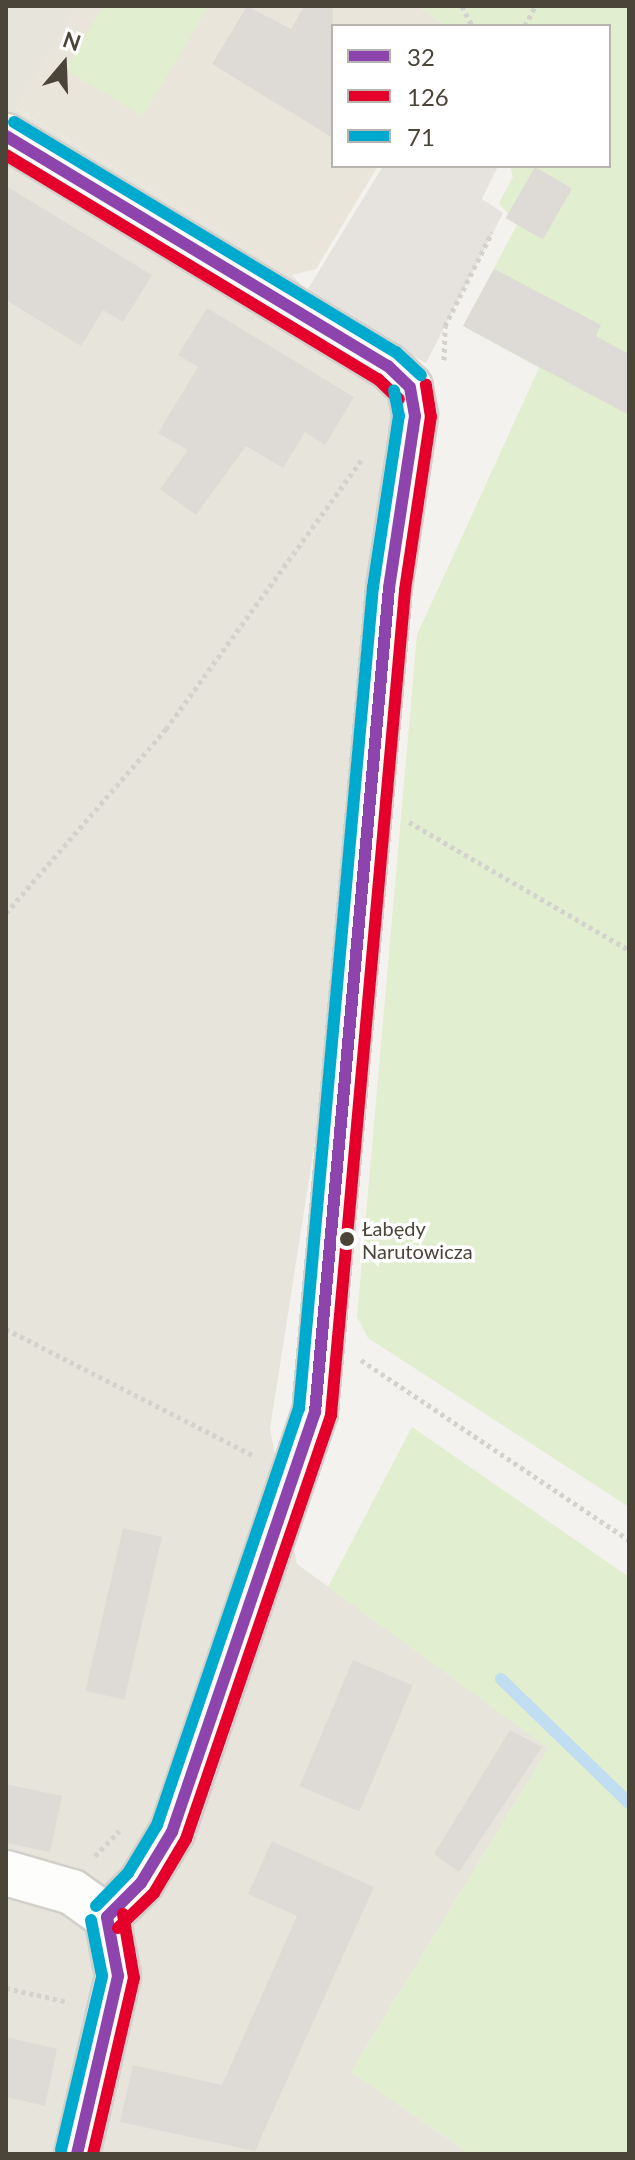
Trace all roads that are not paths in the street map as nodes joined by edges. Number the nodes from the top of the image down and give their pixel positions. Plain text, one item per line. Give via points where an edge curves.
1 (6, 136) edge
2 (6, 1873) edge
3 (107, 1917) junction
4 (77, 2154) edge

1 - 3 street via 351,344 410,387 415,416 389,588 315,1412 172,1832 141,1883
2 - 3 street via 72,1892
3 - 4 street via 118,1976

